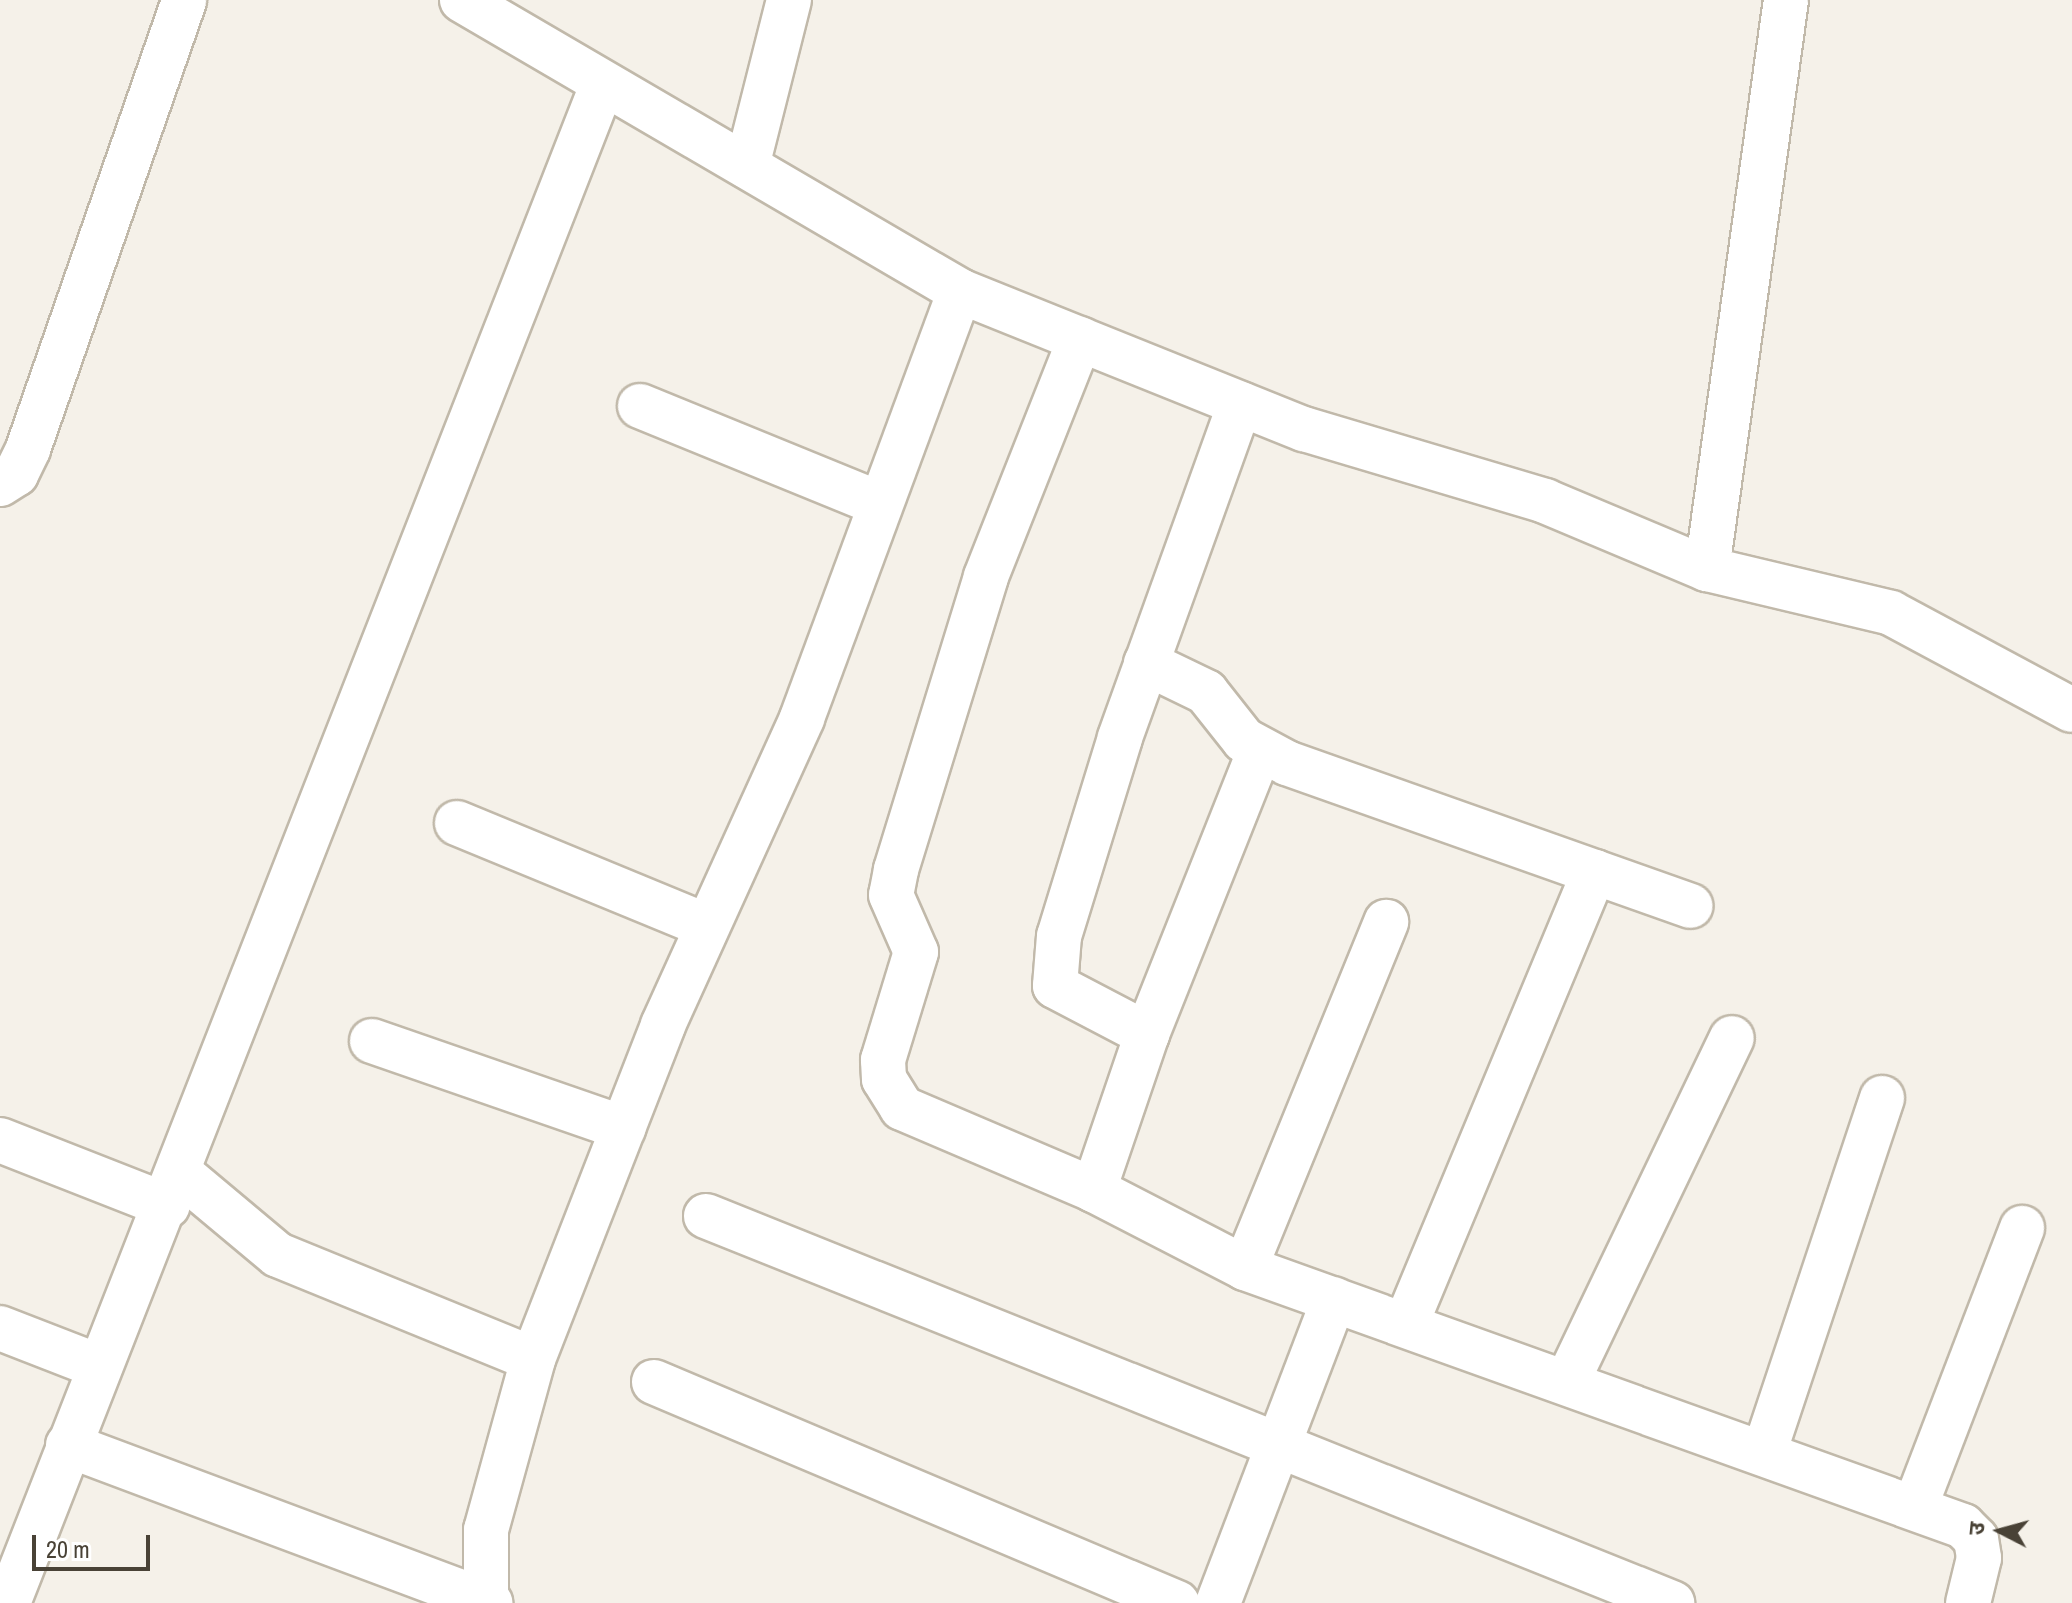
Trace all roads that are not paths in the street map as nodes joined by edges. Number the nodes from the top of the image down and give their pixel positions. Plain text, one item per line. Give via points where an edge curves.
1 (184, 0) edge
2 (462, 0) edge
3 (789, 0) edge
4 (1786, 0) edge
5 (603, 83) junction
6 (747, 166) junction
7 (960, 291) junction
8 (1080, 339) junction
9 (1240, 404) junction
10 (640, 406) dead end
11 (0, 484) edge
12 (878, 503) junction
13 (1707, 569) junction
14 (1146, 663) junction
15 (2072, 710) edge
16 (1260, 750) junction
17 (457, 823) dead end
18 (1594, 872) junction
19 (1690, 906) dead end
20 (1386, 922) dead end
21 (707, 926) junction
22 (1147, 1034) junction
23 (1732, 1038) dead end
24 (372, 1041) dead end
25 (1882, 1098) dead end
26 (623, 1128) junction
27 (0, 1140) edge
28 (174, 1190) junction
29 (1094, 1190) junction
30 (706, 1216) dead end
31 (2022, 1228) dead end
32 (1245, 1268) junction
33 (1334, 1299) junction
34 (1406, 1324) junction
35 (0, 1328) edge
36 (533, 1359) junction
37 (98, 1366) junction
38 (1568, 1380) junction
39 (654, 1382) dead end
40 (68, 1445) junction
41 (1277, 1450) junction
42 (1765, 1450) junction
43 (1915, 1507) junction
44 (10, 1575) edge
45 (488, 1603) edge
46 (1177, 1603) edge
47 (1218, 1603) edge
48 (1672, 1603) edge
49 (1968, 1603) edge

1 - 11 street via 28,449 16,474
2 - 5 street
3 - 6 street
4 - 13 street
5 - 6 street
5 - 28 street
6 - 7 street
7 - 8 street
7 - 12 street
8 - 9 street
8 - 29 street via 986,577 896,870 891,895 916,952 883,1060 884,1079 902,1108
9 - 13 street via 1545,501
9 - 14 street
10 - 12 street
12 - 21 street via 802,718
13 - 15 street via 1891,613
14 - 16 street via 1206,692
14 - 22 street via 1054,970 1065,997
16 - 18 street
16 - 22 street
17 - 21 street
18 - 19 street
18 - 34 street
20 - 32 street
21 - 26 street
22 - 29 street
23 - 38 street
24 - 26 street
25 - 42 street
26 - 36 street
27 - 28 street
28 - 36 street via 278,1255
28 - 37 street
29 - 32 street
30 - 41 street
31 - 43 street
32 - 33 street
33 - 34 street
33 - 41 street
34 - 38 street
35 - 37 street
36 - 45 street via 486,1530
37 - 40 street
38 - 42 street
39 - 46 street
40 - 44 street
40 - 45 street
41 - 47 street
41 - 48 street
42 - 43 street
43 - 49 street via 1963,1526 1976,1539

